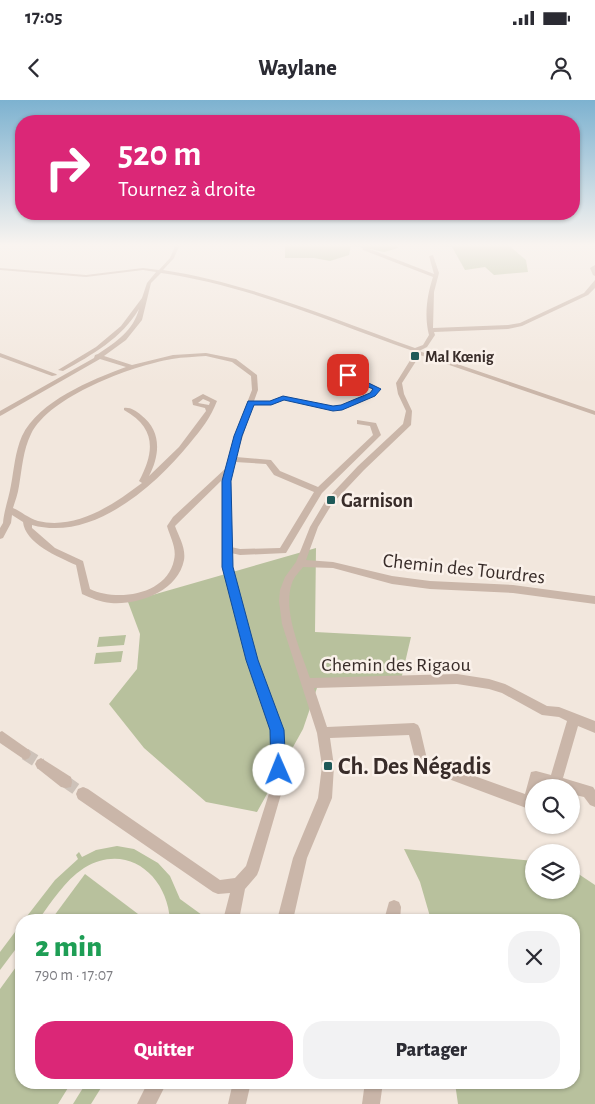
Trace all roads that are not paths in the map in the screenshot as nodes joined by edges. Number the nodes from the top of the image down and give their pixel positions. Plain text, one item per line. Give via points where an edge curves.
1 (147, 291) edge
2 (248, 291) edge
3 (431, 291) edge
4 (589, 291) edge
5 (145, 296) junction
6 (431, 330) junction
7 (416, 351) junction
8 (0, 355) edge
9 (97, 357) junction
10 (126, 368) junction
11 (54, 375) junction
12 (348, 375) dead end
13 (251, 403) junction
14 (0, 406) edge
15 (126, 409) dead end
16 (210, 412) dead end
17 (0, 413) edge
18 (595, 413) edge
19 (360, 422) dead end
20 (232, 459) junction
21 (229, 469) junction
22 (137, 490) junction
23 (319, 491) junction
24 (8, 513) junction
25 (27, 522) junction
26 (0, 536) edge
27 (226, 549) junction
28 (300, 563) junction
29 (595, 600) edge
30 (307, 683) junction
31 (574, 719) junction
32 (595, 727) edge
33 (322, 734) junction
34 (2, 738) dead end
35 (25, 754) tunnel mouth
36 (41, 764) tunnel mouth
37 (556, 779) edge
38 (66, 782) tunnel mouth
39 (580, 790) edge
40 (83, 794) tunnel mouth
41 (595, 800) edge
42 (525, 801) edge
43 (239, 885) junction
44 (232, 914) edge
45 (286, 914) edge
46 (154, 1089) edge
47 (240, 1089) edge
48 (373, 1089) edge
49 (146, 1104) edge
50 (237, 1104) edge
51 (371, 1104) edge

1 - 5 street
2 - 7 street
3 - 6 street
4 - 6 street via 522,324 501,329
5 - 9 street via 139,320 133,329
5 - 11 street via 132,317 99,348
6 - 7 street via 427,344
7 - 18 street
7 - 28 street via 399,383 409,411 407,425 337,492 314,527
8 - 11 street
9 - 10 street
9 - 17 street
10 - 13 street via 148,360 201,355 232,359 241,362 254,375 256,383
10 - 24 street via 71,395 50,409 29,430 19,455
11 - 14 street
12 - 13 street via 377,389 342,408 283,398 271,403
13 - 20 street
15 - 22 street via 143,418 154,437 150,466
16 - 22 street via 178,452
19 - 23 street via 373,425 377,435
20 - 21 street
20 - 23 street via 268,462 278,473
21 - 25 street via 171,526 178,541 179,558 171,578 154,589 125,600 92,597 85,591 80,563 44,544 28,529
21 - 27 street
22 - 25 street via 110,510 80,522 51,525
23 - 27 street via 283,551 240,552
24 - 25 street via 13,511
24 - 26 street
27 - 43 street via 227,567 250,652 277,730 279,756 278,784 263,840 252,870
28 - 29 street, Chemin des Tourdres via 333,565 392,580 430,585 513,589
28 - 30 street via 288,580 284,601 287,624
30 - 31 street, Chemin des Rigaou via 457,680 505,689 546,711 559,712
30 - 33 street
31 - 32 street, Chemin des Rigaou
31 - 37 street
33 - 42 street via 414,729 422,763
33 - 45 street via 328,766 325,798 300,858
34 - 35 street
36 - 38 street
39 - 41 street via 588,792
40 - 43 street via 218,887
43 - 44 street
46 - 49 street
47 - 50 street
48 - 51 street

